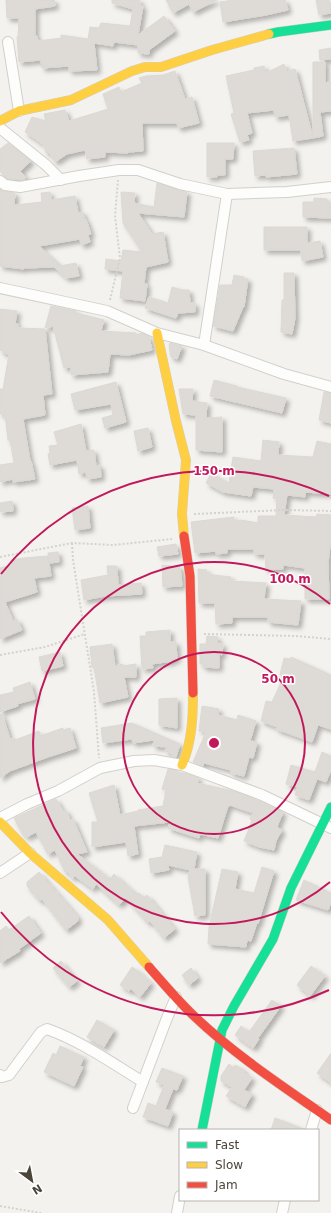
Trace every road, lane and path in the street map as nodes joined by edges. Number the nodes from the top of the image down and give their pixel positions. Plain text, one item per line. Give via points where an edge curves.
1 (331, 25) edge
2 (8, 42) dead end
3 (19, 112) junction
4 (0, 121) edge
5 (0, 128) edge
6 (119, 170) junction
7 (61, 180) junction
8 (0, 181) edge
9 (331, 187) edge
10 (227, 194) junction
11 (0, 288) edge
12 (107, 311) junction
13 (157, 333) junction
14 (204, 345) junction
15 (331, 386) edge
16 (331, 511) edge
17 (182, 514) junction
18 (184, 538) junction
19 (72, 543) junction
20 (0, 557) edge
21 (85, 634) junction
22 (191, 635) junction
23 (331, 639) edge
24 (0, 655) edge
25 (182, 765) junction
26 (100, 768) junction
27 (331, 807) edge
28 (0, 818) edge
29 (0, 822) edge
30 (327, 826) edge
31 (30, 853) junction
32 (0, 873) edge
33 (176, 997) junction
34 (220, 1039) junction
35 (0, 1075) edge
36 (143, 1082) junction
37 (133, 1108) dead end
38 (317, 1110) junction
39 (331, 1120) edge
40 (202, 1129) edge
41 (311, 1129) edge
42 (179, 1201) edge
43 (285, 1201) edge
44 (0, 1206) edge
45 (41, 1213) edge
46 (177, 1213) edge
47 (282, 1213) edge

1 - 3 street via 278,32 212,50 161,68 145,67 71,100
2 - 3 street
3 - 4 street
5 - 7 street
6 - 7 street
6 - 10 street via 138,170 180,184
6 - 12 path via 115,216 120,258
7 - 8 street via 20,187 5,185
9 - 10 street via 287,192
10 - 14 street
11 - 12 street
12 - 13 street
13 - 14 street
13 - 17 street via 186,460
14 - 15 street via 284,374
16 - 17 path
17 - 18 street
18 - 19 path via 113,545
18 - 22 street via 190,576
19 - 20 path
19 - 21 path
21 - 24 path via 45,647
21 - 26 path via 94,692
22 - 23 path
22 - 25 street via 193,711 188,751
25 - 26 street via 154,760
25 - 30 street via 262,795
26 - 28 street
27 - 30 street
29 - 31 street
30 - 34 street via 291,888 273,939 234,1006
31 - 32 street
31 - 33 street via 108,920
33 - 34 street
33 - 36 street
34 - 38 street
34 - 40 street
35 - 36 street via 9,1075 41,1032 47,1029 64,1035
36 - 37 street
38 - 39 street
38 - 41 street
42 - 46 street
43 - 47 street
44 - 45 path

